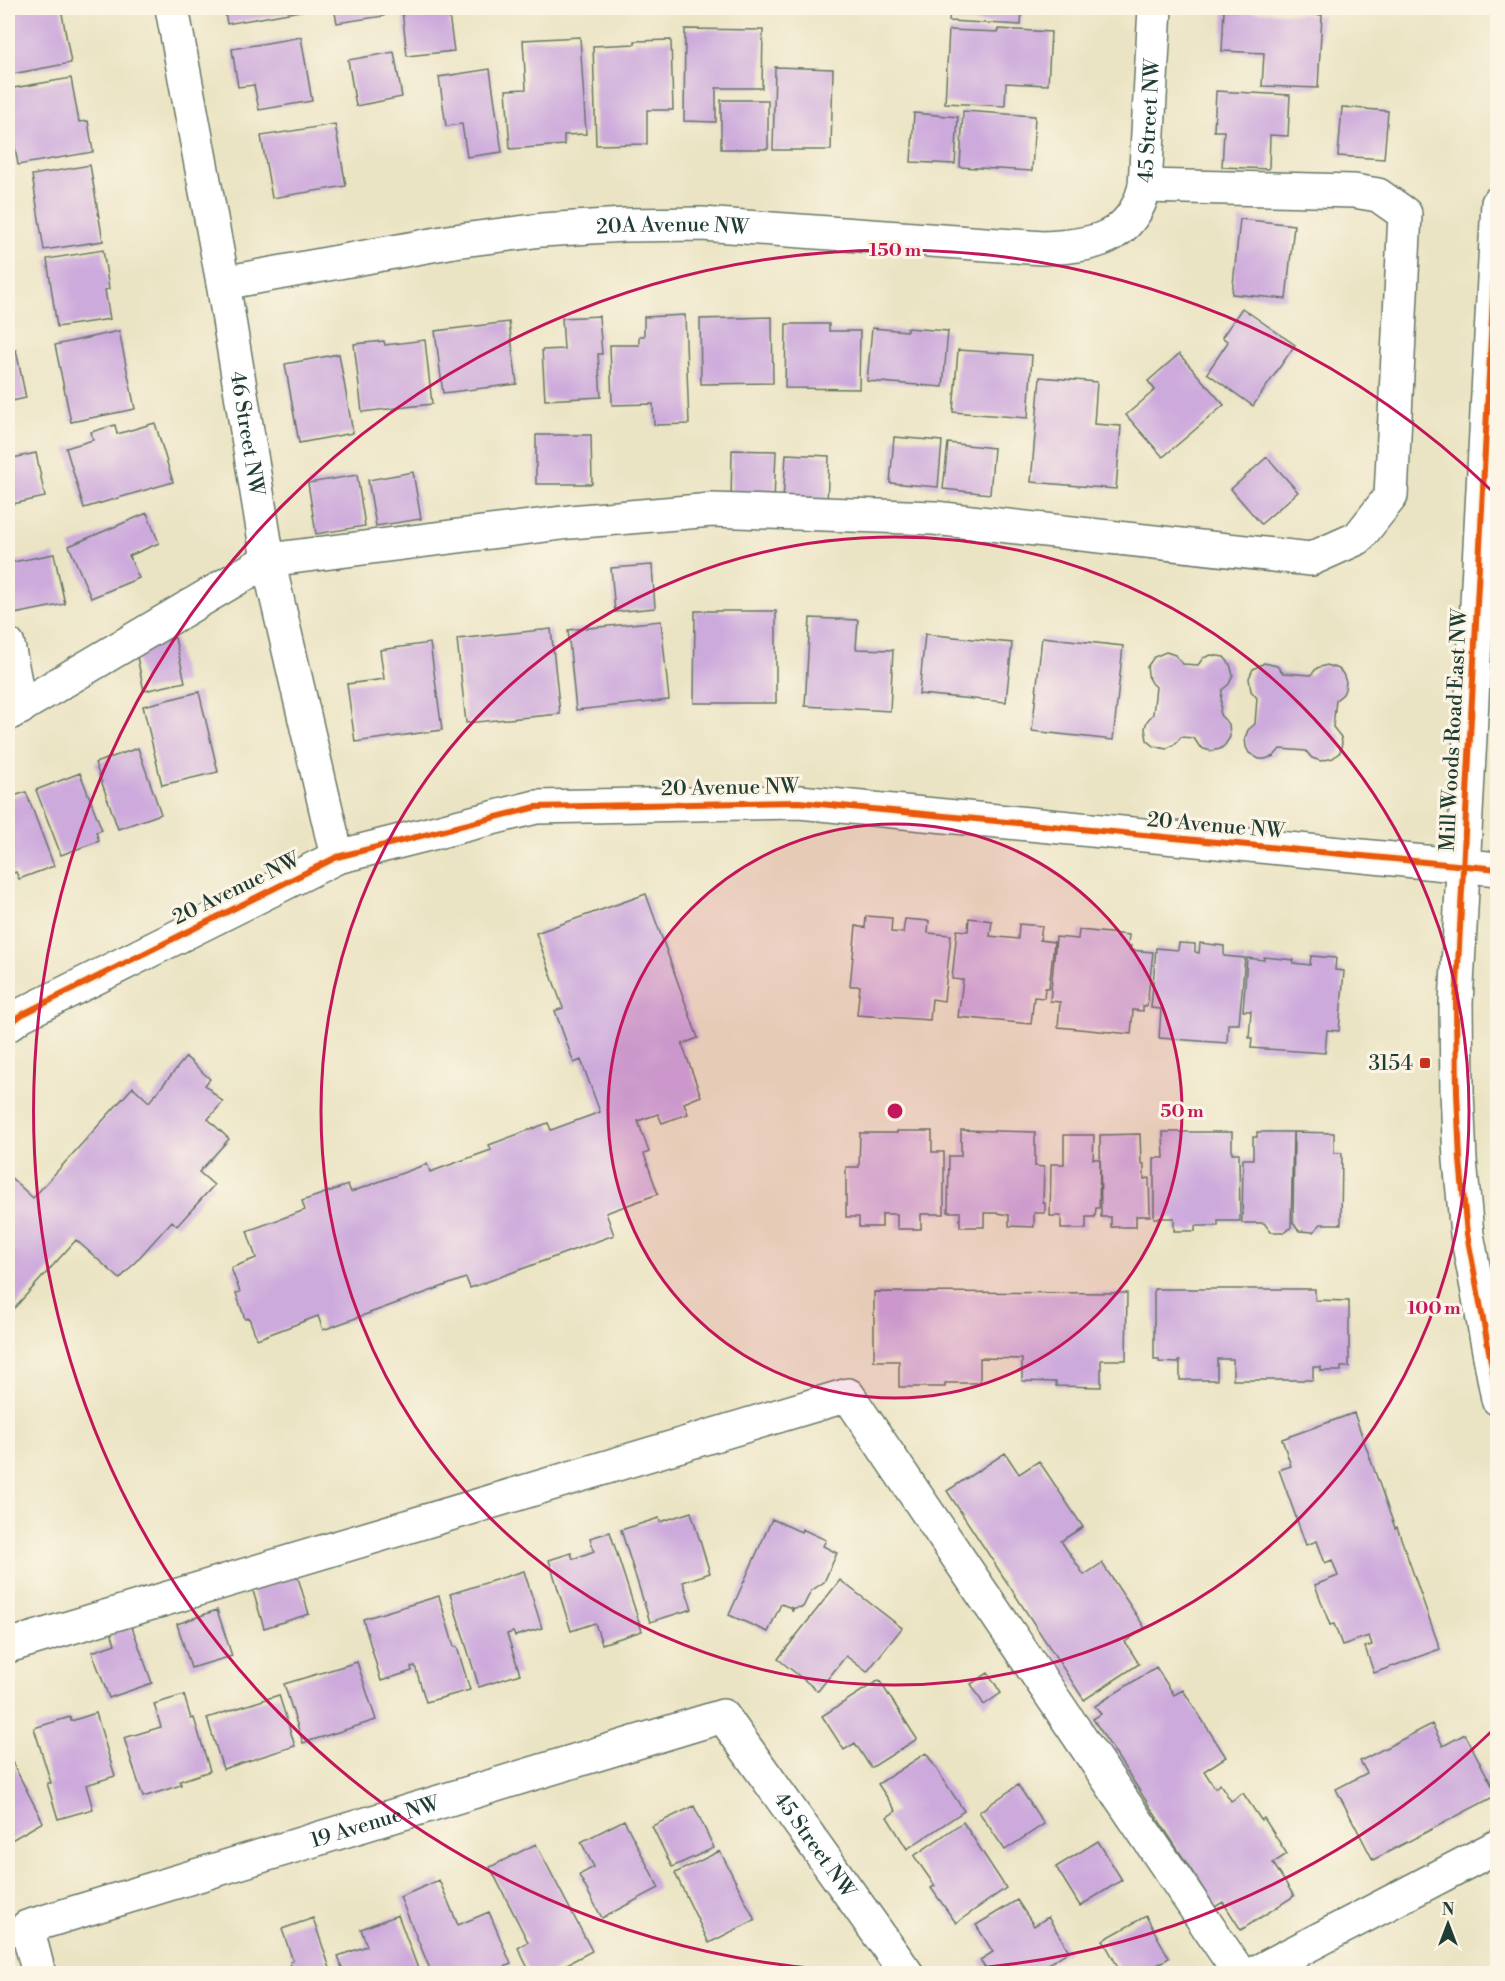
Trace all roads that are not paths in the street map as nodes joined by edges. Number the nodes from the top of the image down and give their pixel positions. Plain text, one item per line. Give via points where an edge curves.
1 (172, 8) edge
2 (1155, 8) edge
3 (1144, 186) junction
4 (1497, 203) edge
5 (1123, 228) joint
6 (223, 283) junction
7 (268, 560) junction
8 (8, 645) edge
9 (14, 711) edge
10 (337, 857) junction
11 (1462, 865) junction
12 (1497, 869) edge
13 (8, 1025) edge
14 (1497, 1399) edge
15 (8, 1646) edge
16 (723, 1716) joint
17 (1497, 1846) edge
18 (39, 1974) edge
19 (907, 1974) edge
20 (1240, 1974) edge
21 (1253, 1974) edge

1 - 6 street, 46 Street NW
2 - 3 street, 45 Street NW
3 - 5 street, 45 Street NW via 1141,201
3 - 7 street via 1354,191 1378,195 1405,214 1391,496 1358,538 1311,559 934,518 711,510 570,522
4 - 11 street, Mill Woods Road East NW
5 - 6 street, 20A Avenue NW via 1105,239 1078,246 1043,248 702,224 542,230 454,241
6 - 7 street, 46 Street NW
7 - 9 street
7 - 10 street, 46 Street NW
8 - 9 street
10 - 11 street, 20 Avenue NW via 536,807 798,802
10 - 13 street, 20 Avenue NW
11 - 12 street, 20 Avenue NW
11 - 14 street, Mill Woods Road East NW via 1456,1004 1460,1160 1467,1234
15 - 20 street via 848,1395
16 - 18 street, 19 Avenue NW via 27,1927
16 - 19 street, 45 Street NW
17 - 21 street

